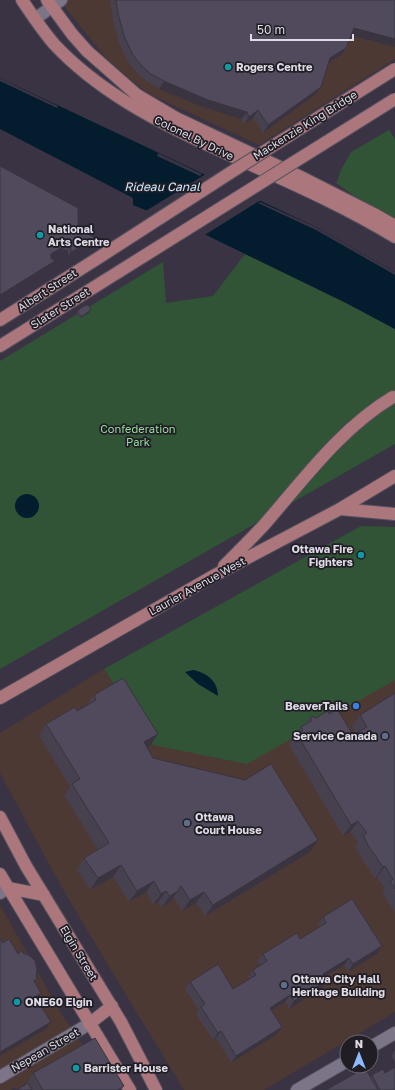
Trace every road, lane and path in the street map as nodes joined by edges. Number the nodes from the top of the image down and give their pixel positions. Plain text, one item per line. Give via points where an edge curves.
1 (22, 0) edge
2 (54, 2) edge
3 (35, 19) junction
4 (395, 69) edge
5 (395, 99) edge
6 (395, 226) edge
7 (395, 237) edge
8 (95, 260) joint
9 (0, 320) edge
10 (0, 346) edge
11 (394, 397) edge
12 (395, 476) edge
13 (340, 509) junction
14 (395, 514) edge
15 (215, 575) junction
16 (0, 698) edge
17 (0, 817) edge
18 (0, 874) edge
19 (4, 890) edge
20 (44, 895) junction
21 (112, 1006) junction
22 (89, 1024) junction
23 (395, 1033) edge
24 (379, 1042) edge
25 (339, 1066) edge
26 (0, 1077) edge
27 (130, 1090) edge
28 (156, 1090) edge
29 (297, 1090) edge

1 - 3 main road, Colonel By Drive
2 - 3 street
2 - 6 main road, Colonel By Drive via 72,34 87,51 137,95 176,118
3 - 7 main road, Colonel By Drive via 67,56 98,83 133,106 174,129 324,198
4 - 8 main road, Mackenzie King Bridge, bridge
5 - 10 main road, Slater Street, bridge
8 - 9 main road, Albert Street
11 - 15 main road via 360,420 341,438 263,526
12 - 13 main road, Laurier Avenue West
13 - 14 main road
13 - 15 main road, Laurier Avenue West
15 - 16 main road, Laurier Avenue West
17 - 20 main road, Elgin Street
18 - 19 main road
19 - 20 main road
19 - 22 main road
20 - 21 main road, Elgin Street
21 - 22 main road
21 - 28 main road, Elgin Street
22 - 26 street, Nepean Street
22 - 27 main road
23 - 24 street
25 - 29 street

